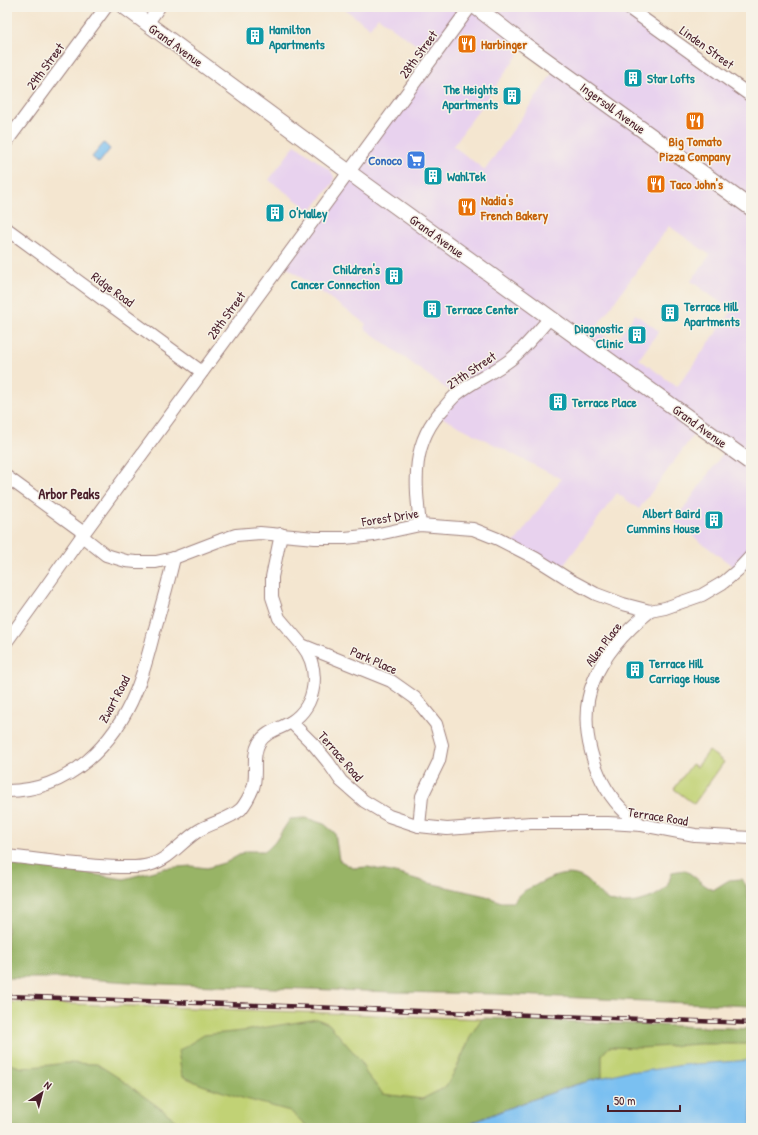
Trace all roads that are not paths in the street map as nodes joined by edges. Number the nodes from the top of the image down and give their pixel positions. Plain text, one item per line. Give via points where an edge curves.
1 (106, 7) edge
2 (125, 7) edge
3 (159, 7) edge
4 (470, 7) edge
5 (476, 7) edge
6 (627, 7) edge
7 (147, 24) junction
8 (751, 96) edge
9 (7, 141) edge
10 (348, 172) junction
11 (751, 208) edge
12 (7, 229) edge
13 (550, 318) junction
14 (202, 372) junction
15 (751, 463) edge
16 (7, 476) edge
17 (420, 525) junction
18 (83, 534) junction
19 (281, 534) junction
20 (751, 556) edge
21 (174, 558) junction
22 (650, 611) junction
23 (7, 641) edge
24 (302, 645) junction
25 (291, 722) junction
26 (7, 791) edge
27 (642, 825) junction
28 (419, 826) junction
29 (751, 838) edge
30 (7, 856) edge

1 - 9 street, 29th Street
2 - 7 main road, Grand Avenue
3 - 7 street
4 - 10 street, 28th Street
5 - 11 main road, Ingersoll Avenue
6 - 8 street, Linden Street
7 - 10 main road, Grand Avenue
10 - 13 main road, Grand Avenue
10 - 14 street, 28th Street
12 - 14 street, Ridge Road
13 - 15 main road, Grand Avenue
13 - 17 street, 27th Street via 511,360 456,395 429,426 417,463 416,492
14 - 18 street, 28th Street
16 - 18 street, Forest Drive
17 - 19 street, Forest Drive via 345,538
17 - 22 street, Forest Drive via 473,529 535,558 596,594
18 - 21 street, Forest Drive via 106,555 126,561 156,562
18 - 23 street, 28th Street
19 - 21 street, Forest Drive via 236,535
19 - 24 street, Park Place via 272,577 272,597 279,618
20 - 22 street, Forest Drive via 724,582 702,595
21 - 26 street, Zwart Road via 144,670 126,712 113,732 99,750 67,776 44,786
22 - 27 street, Allen Place via 622,638 600,668 587,703 590,747 595,764 605,786 621,807
24 - 25 street via 314,670 314,687 308,705
24 - 28 street, Park Place via 391,681 415,698 436,724 442,745 439,761 422,796
25 - 28 street, Terrace Road via 314,745 341,781 364,801 389,816
25 - 30 street via 269,732 259,743 254,757 253,787 241,809 228,818 198,831 165,859 137,867 95,866
27 - 28 street, Terrace Road via 532,822 447,829
27 - 29 street, Terrace Road via 694,835

